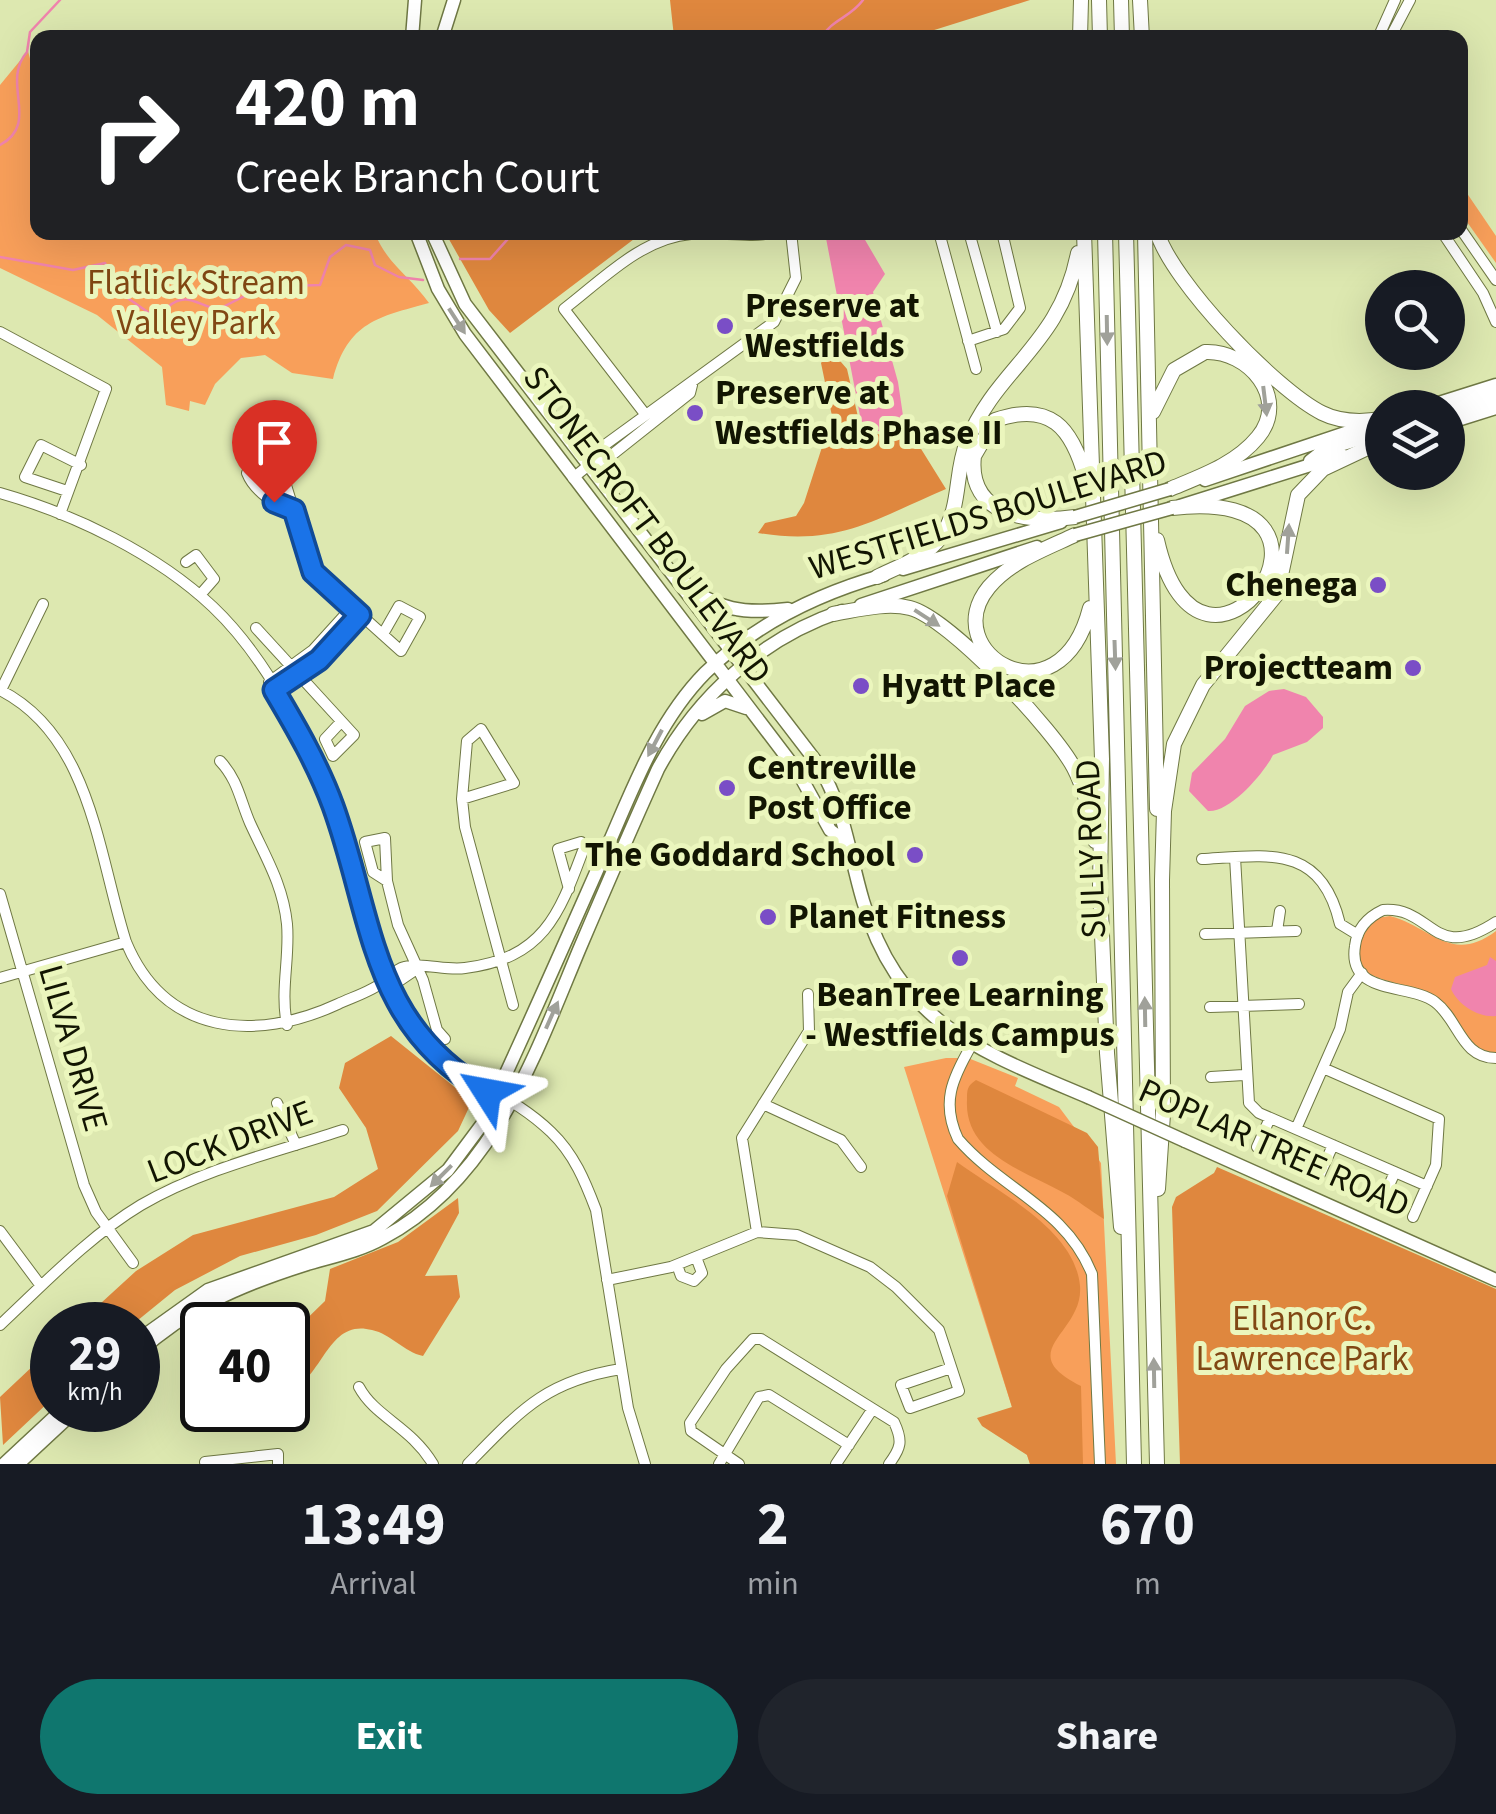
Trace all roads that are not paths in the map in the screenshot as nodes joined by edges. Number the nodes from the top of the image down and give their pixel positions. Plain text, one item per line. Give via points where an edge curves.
1 (415, 0) edge
2 (454, 0) edge
3 (1081, 0) edge
4 (1099, 0) edge
5 (1121, 0) edge
6 (1140, 0) edge
7 (1394, 0) edge
8 (1410, 0) edge
9 (413, 30) edge
10 (445, 30) edge
11 (1080, 30) edge
12 (1100, 30) edge
13 (1122, 30) edge
14 (1142, 30) edge
15 (1381, 30) edge
16 (1394, 30) edge
17 (419, 240) edge
18 (436, 240) edge
19 (663, 240) edge
20 (792, 240) edge
21 (942, 240) edge
22 (971, 240) edge
23 (1004, 240) edge
24 (1081, 240) edge
25 (1083, 240) edge
26 (1105, 240) edge
27 (1126, 240) edge
28 (1146, 240) edge
29 (1161, 240) edge
30 (1447, 240) edge
31 (1468, 240) edge
32 (1496, 280) edge
33 (1496, 322) edge
34 (0, 332) edge
35 (997, 332) junction
36 (968, 340) junction
37 (976, 369) dead end
38 (692, 385) junction
39 (1496, 385) edge
40 (1465, 395) edge
41 (1496, 397) edge
42 (275, 407) dead end
43 (1465, 407) edge
44 (1496, 408) edge
45 (645, 414) junction
46 (1465, 418) edge
47 (1365, 420) edge
48 (1365, 426) edge
49 (1149, 443) junction
50 (1365, 444) edge
51 (1365, 447) edge
52 (258, 450) junction
53 (592, 462) junction
54 (81, 465) junction
55 (573, 478) junction
56 (1170, 489) junction
57 (67, 490) junction
58 (0, 493) edge
59 (1092, 500) junction
60 (1172, 508) junction
61 (294, 510) junction
62 (1150, 510) junction
63 (60, 514) junction
64 (1075, 517) junction
65 (1075, 535) junction
66 (186, 562) dead end
67 (668, 567) junction
68 (1094, 567) junction
69 (877, 577) junction
70 (200, 595) junction
71 (44, 604) dead end
72 (796, 608) junction
73 (356, 611) junction
74 (833, 614) junction
75 (256, 628) dead end
76 (383, 634) dead end
77 (771, 645) junction
78 (730, 651) junction
79 (714, 665) junction
80 (742, 666) junction
81 (296, 672) junction
82 (726, 679) junction
83 (271, 686) junction
84 (0, 690) edge
85 (768, 700) junction
86 (755, 716) junction
87 (340, 723) dead end
88 (667, 752) junction
89 (220, 761) dead end
90 (462, 798) junction
91 (847, 843) junction
92 (1235, 857) junction
93 (1202, 858) dead end
94 (1162, 880) junction
95 (387, 881) dead end
96 (1100, 887) junction
97 (569, 889) dead end
98 (0, 894) edge
99 (1280, 911) dead end
100 (1495, 919) edge
101 (1296, 931) dead end
102 (1277, 932) junction
103 (1238, 933) junction
104 (1205, 934) dead end
105 (1358, 935) junction
106 (126, 942) junction
107 (500, 958) junction
108 (418, 968) junction
109 (22, 972) junction
110 (1362, 974) junction
111 (0, 978) edge
112 (385, 982) junction
113 (808, 994) dead end
114 (1300, 1004) dead end
115 (514, 1005) dead end
116 (1242, 1006) junction
117 (1210, 1007) dead end
118 (286, 1025) junction
119 (445, 1039) dead end
120 (972, 1046) junction
121 (1496, 1058) edge
122 (1324, 1068) junction
123 (1244, 1076) junction
124 (1211, 1077) dead end
125 (496, 1096) junction
126 (277, 1103) dead end
127 (511, 1103) junction
128 (763, 1104) junction
129 (1270, 1118) junction
130 (1296, 1129) junction
131 (343, 1130) dead end
132 (296, 1145) junction
133 (1333, 1145) junction
134 (1257, 1147) dead end
135 (861, 1167) dead end
136 (1395, 1172) junction
137 (1320, 1174) dead end
138 (1427, 1186) junction
139 (1382, 1201) dead end
140 (1413, 1217) dead end
141 (106, 1228) junction
142 (0, 1230) edge
143 (757, 1232) junction
144 (696, 1257) junction
145 (133, 1263) dead end
146 (677, 1265) junction
147 (606, 1280) junction
148 (1496, 1280) edge
149 (41, 1286) junction
150 (1153, 1320) junction
151 (0, 1324) edge
152 (160, 1324) edge
153 (160, 1333) edge
154 (951, 1368) junction
155 (621, 1370) junction
156 (1132, 1372) junction
157 (359, 1387) dead end
158 (872, 1410) junction
159 (38, 1432) edge
160 (52, 1432) edge
161 (849, 1446) junction
162 (722, 1460) edge
163 (204, 1462) edge
164 (4, 1464) edge
165 (18, 1464) edge
166 (278, 1464) edge
167 (434, 1464) edge
168 (468, 1464) edge
169 (644, 1464) edge
170 (739, 1464) edge
171 (836, 1464) edge
172 (889, 1464) edge
173 (1100, 1464) edge
174 (1134, 1464) edge
175 (1157, 1464) edge

1 - 9 main road
2 - 10 main road
3 - 11 highway
4 - 12 highway
5 - 13 highway
6 - 14 highway
7 - 15 street
8 - 16 street
17 -> 55 main road, STONECROFT BOULEVARD via 451,313
18 - 53 main road, STONECROFT BOULEVARD via 465,304
19 - 45 street via 564,309
20 - 38 street via 798,271 784,309
21 - 36 street
22 - 35 street
23 - 35 street via 1020,308
24 - 69 highway via 1048,332 974,424 951,521 925,553
25 - 59 highway
26 -> 156 highway, SULLY ROAD
150 -> 27 highway, SULLY ROAD
28 - 49 highway
29 - 47 highway via 1189,291 1306,403 1345,420
30 - 33 street
31 - 32 street
34 - 54 street via 106,389
35 - 36 street
36 - 37 street
38 - 45 street
38 - 53 street via 631,440
39 - 40 main road
41 - 43 main road
42 - 52 street
44 - 46 main road
45 - 53 street via 594,452
48 - 56 main road, WESTFIELDS BOULEVARD
49 -> 56 highway via 1157,397 1189,359 1224,353 1260,378 1268,413 1258,438 1212,472
49 - 62 highway
50 - 60 main road, WESTFIELDS BOULEVARD
94 -> 51 highway via 1170,760 1192,702 1277,594 1290,514 1303,488
52 - 61 street via 280,466
52 - 61 street via 250,481
53 - 55 street
53 - 67 main road, STONECROFT BOULEVARD
54 - 57 street
54 - 57 street via 41,445 25,477
55 - 79 main road, STONECROFT BOULEVARD
56 - 64 main road, WESTFIELDS BOULEVARD, bridge
57 - 63 street
58 - 63 street
59 - 64 highway via 1068,433 1058,423 1023,412 987,427 972,467 990,504 1018,518
59 - 68 highway
60 - 62 highway via 1215,505 1241,512 1260,527 1271,569 1252,602 1217,614 1186,602 1168,576
60 - 65 main road, WESTFIELDS BOULEVARD, bridge
61 - 73 street via 313,572
62 - 94 highway
63 - 70 street
64 - 69 main road, WESTFIELDS BOULEVARD
65 - 68 highway via 1015,564 989,586 976,613 982,646 1011,670 1042,671 1068,657 1085,628
65 - 74 main road, WESTFIELDS BOULEVARD
66 - 70 street via 196,555 214,579
67 - 72 main road via 700,597 732,610
67 - 78 main road, STONECROFT BOULEVARD
68 - 96 highway
69 - 72 main road, WESTFIELDS BOULEVARD
70 - 83 street via 238,634
71 - 84 street
72 - 78 main road, WESTFIELDS BOULEVARD
73 - 76 street
73 - 81 street
74 - 77 main road, WESTFIELDS BOULEVARD
74 -> 96 highway via 882,606 916,610 1041,722 1082,785
75 - 81 street
77 - 80 main road, WESTFIELDS BOULEVARD
77 - 85 main road via 759,662
78 - 79 main road, WESTFIELDS BOULEVARD
78 - 80 main road, STONECROFT BOULEVARD
79 - 82 main road, STONECROFT BOULEVARD
79 -> 125 main road, WESTFIELDS BOULEVARD via 651,750
80 - 82 main road, WESTFIELDS BOULEVARD
80 - 85 main road, STONECROFT BOULEVARD
81 - 83 street
81 - 87 street
82 - 86 main road, STONECROFT BOULEVARD
82 - 88 main road, WESTFIELDS BOULEVARD
83 - 112 street via 333,805
84 - 106 street via 41,718 69,757
85 - 91 main road, STONECROFT BOULEVARD via 825,776 848,826
86 - 88 main road via 735,702 718,702
86 - 91 main road, STONECROFT BOULEVARD via 814,795 830,830
127 -> 88 main road, WESTFIELDS BOULEVARD
89 - 118 street via 235,779 280,886 288,928
90 - 90 street via 468,741 481,729 514,783
90 - 107 street
91 - 120 main road, STONECROFT BOULEVARD via 870,922 893,971 926,1013
92 - 93 street
92 - 103 street
92 - 105 street via 1292,858 1330,888 1340,924
94 - 150 highway via 1163,1114
95 - 108 street
96 - 156 highway
97 - 107 street via 540,938
98 - 109 street, LILVA DRIVE
99 - 102 street
100 - 105 street via 1465,938 1448,937 1391,910 1376,914
101 - 102 street
102 - 103 street
103 - 104 street
103 - 116 street
105 - 110 street via 1354,952
106 - 109 street
106 - 118 street via 152,984 193,1014 239,1028
107 - 108 street via 466,968
107 - 115 street
108 - 112 street via 407,966
108 - 119 street
109 - 111 street
109 - 141 street, LILVA DRIVE via 84,1185
110 - 121 street via 1378,986 1433,1000 1476,1054
110 - 122 street via 1348,992
112 - 118 street
112 - 125 street via 432,1050
113 - 128 street via 809,1031
114 - 116 street
116 - 117 street
116 - 123 street
120 - 148 main road, POPLAR TREE ROAD, bridge
120 - 173 street via 948,1094 958,1139 1050,1212 1074,1238 1092,1274
122 - 130 street
122 - 138 street via 1439,1119 1439,1154
123 - 124 street
123 - 129 street via 1249,1103
125 - 127 street
125 -> 152 main road, WESTFIELDS BOULEVARD via 448,1170 374,1231 208,1290
126 - 132 street
127 - 147 street via 552,1134 576,1164 596,1210
127 - 153 main road, WESTFIELDS BOULEVARD via 460,1180 409,1223 351,1252 214,1298
128 - 135 street via 841,1140
128 - 143 street via 741,1145
129 - 130 street
129 - 134 street
130 - 133 street
131 - 132 street, LOCK DRIVE
132 - 141 street, LOCK DRIVE via 179,1185
133 - 136 street
133 - 137 street
136 - 138 street
136 - 139 street
138 - 140 street
141 - 145 street, LILVA DRIVE
141 - 149 street, LOCK DRIVE
142 - 149 street
143 - 144 street
143 - 154 street via 797,1235 870,1266 938,1330
144 - 146 street
144 - 146 street via 702,1273 694,1281
146 - 147 street
147 - 155 street
149 - 151 street, LOCK DRIVE
175 -> 150 highway, SULLY ROAD
154 - 154 street via 901,1385 910,1408 958,1391
155 - 168 street via 547,1390
155 - 169 street
156 - 174 highway, SULLY ROAD
157 - 167 street via 369,1404 414,1436
158 - 161 street
158 - 162 street via 753,1339 690,1423 691,1432
158 - 172 street via 894,1422 901,1437
159 - 164 main road
160 - 165 main road
161 - 162 street via 769,1395 759,1397
161 - 171 street
162 - 170 street
163 - 166 street via 278,1454

